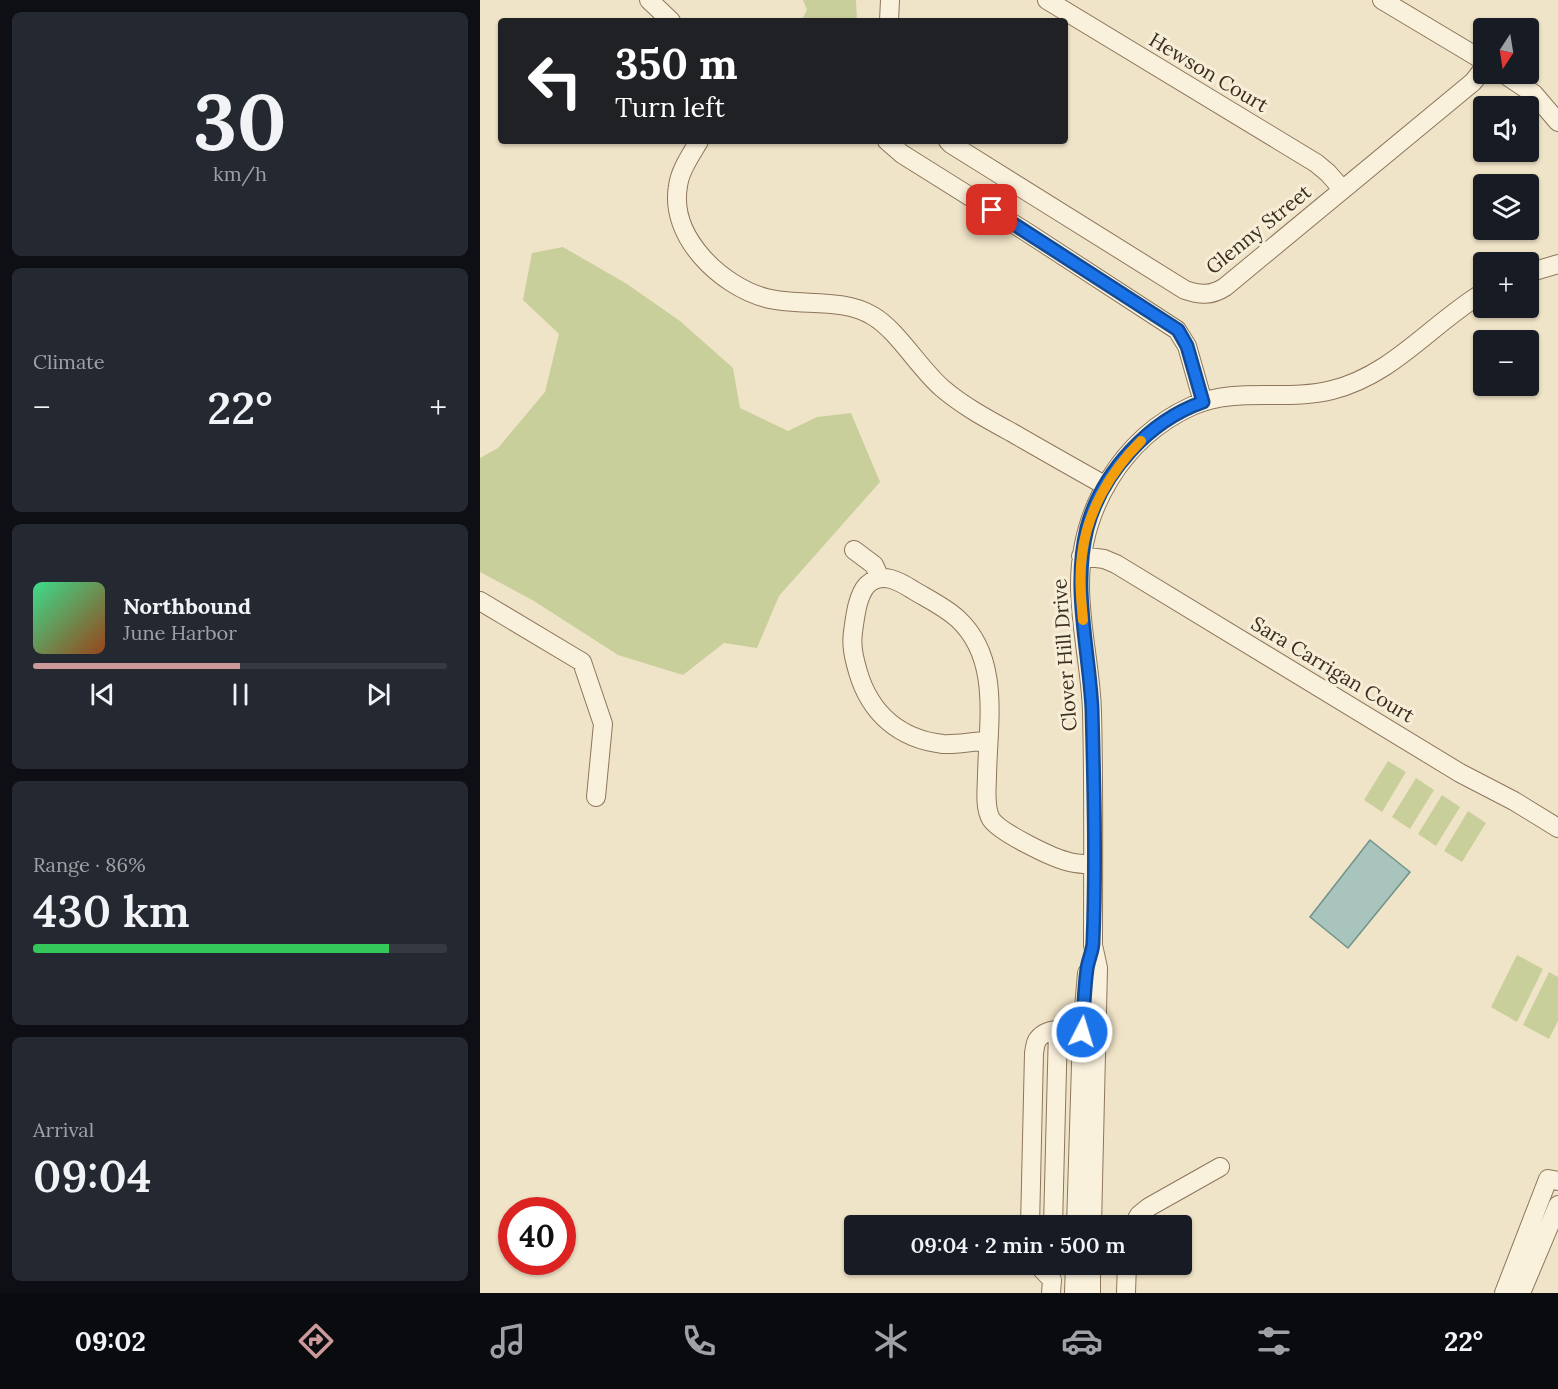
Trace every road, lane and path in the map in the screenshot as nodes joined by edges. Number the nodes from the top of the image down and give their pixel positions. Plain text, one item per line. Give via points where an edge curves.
1 (649, 0) edge
2 (890, 0) edge
3 (1047, 0) edge
4 (1382, 0) edge
5 (668, 18) edge
6 (889, 18) edge
7 (1473, 54) edge
8 (1473, 82) edge
9 (1519, 84) edge
10 (1558, 122) edge
11 (697, 144) edge
12 (890, 144) edge
13 (951, 144) edge
14 (1342, 189) junction
15 (1558, 264) edge
16 (1539, 270) edge
17 (1473, 299) edge
18 (1203, 402) junction
19 (1106, 486) junction
20 (854, 550) dead end
21 (1081, 556) junction
22 (880, 578) junction
23 (480, 602) edge
24 (988, 741) junction
25 (596, 797) dead end
26 (1558, 828) edge
27 (1093, 865) junction
28 (1058, 1029) junction
29 (1089, 1037) junction
30 (1220, 1167) dead end
31 (1558, 1181) edge
32 (1558, 1205) edge
33 (1030, 1215) edge
34 (1053, 1215) edge
35 (1077, 1215) edge
36 (1092, 1215) edge
37 (1139, 1215) edge
38 (1075, 1275) edge
39 (1091, 1275) edge
40 (1127, 1275) edge
41 (1074, 1293) edge
42 (1091, 1293) edge
43 (1126, 1293) edge
44 (1504, 1293) edge
45 (1521, 1293) edge

1 - 5 street
2 - 6 street
3 - 14 street, Hewson Court via 1316,163
4 - 7 street
8 - 14 street, Glenny Street
9 - 10 street via 1534,94
11 - 19 street via 681,174 677,200 685,233 717,271 750,293 792,302 844,306 873,316 959,402
12 - 18 street via 1178,330 1187,346
13 - 14 street, Glenny Street via 1197,294 1216,293 1225,287
15 - 16 street
17 - 18 street, Clover Hill Drive via 1395,360 1354,383 1310,395 1242,394
18 - 19 street, Clover Hill Drive via 1175,415 1144,438 1118,466
19 - 21 street, Clover Hill Drive via 1088,526
20 - 22 street via 874,565
21 - 26 street, Sara Carrigan Court via 1116,564 1460,773
21 - 27 street, Clover Hill Drive via 1080,587 1092,708
22 - 24 street via 894,579 920,594 957,618 970,633 982,652 987,674
22 - 24 street via 862,593 851,643 870,702 883,718 919,738 944,744
23 - 25 street via 582,663 603,724
24 - 27 street via 987,804 993,822 1058,858
27 - 29 street, Clover Hill Drive via 1093,945 1098,968
28 - 29 street
28 - 33 street via 1040,1036 1034,1053
28 - 34 street
29 - 35 street, Clover Hill Drive
29 - 36 street, Clover Hill Drive
30 - 37 street
31 - 44 street via 1548,1179
32 - 45 street
38 - 41 street
39 - 42 street
40 - 43 street

